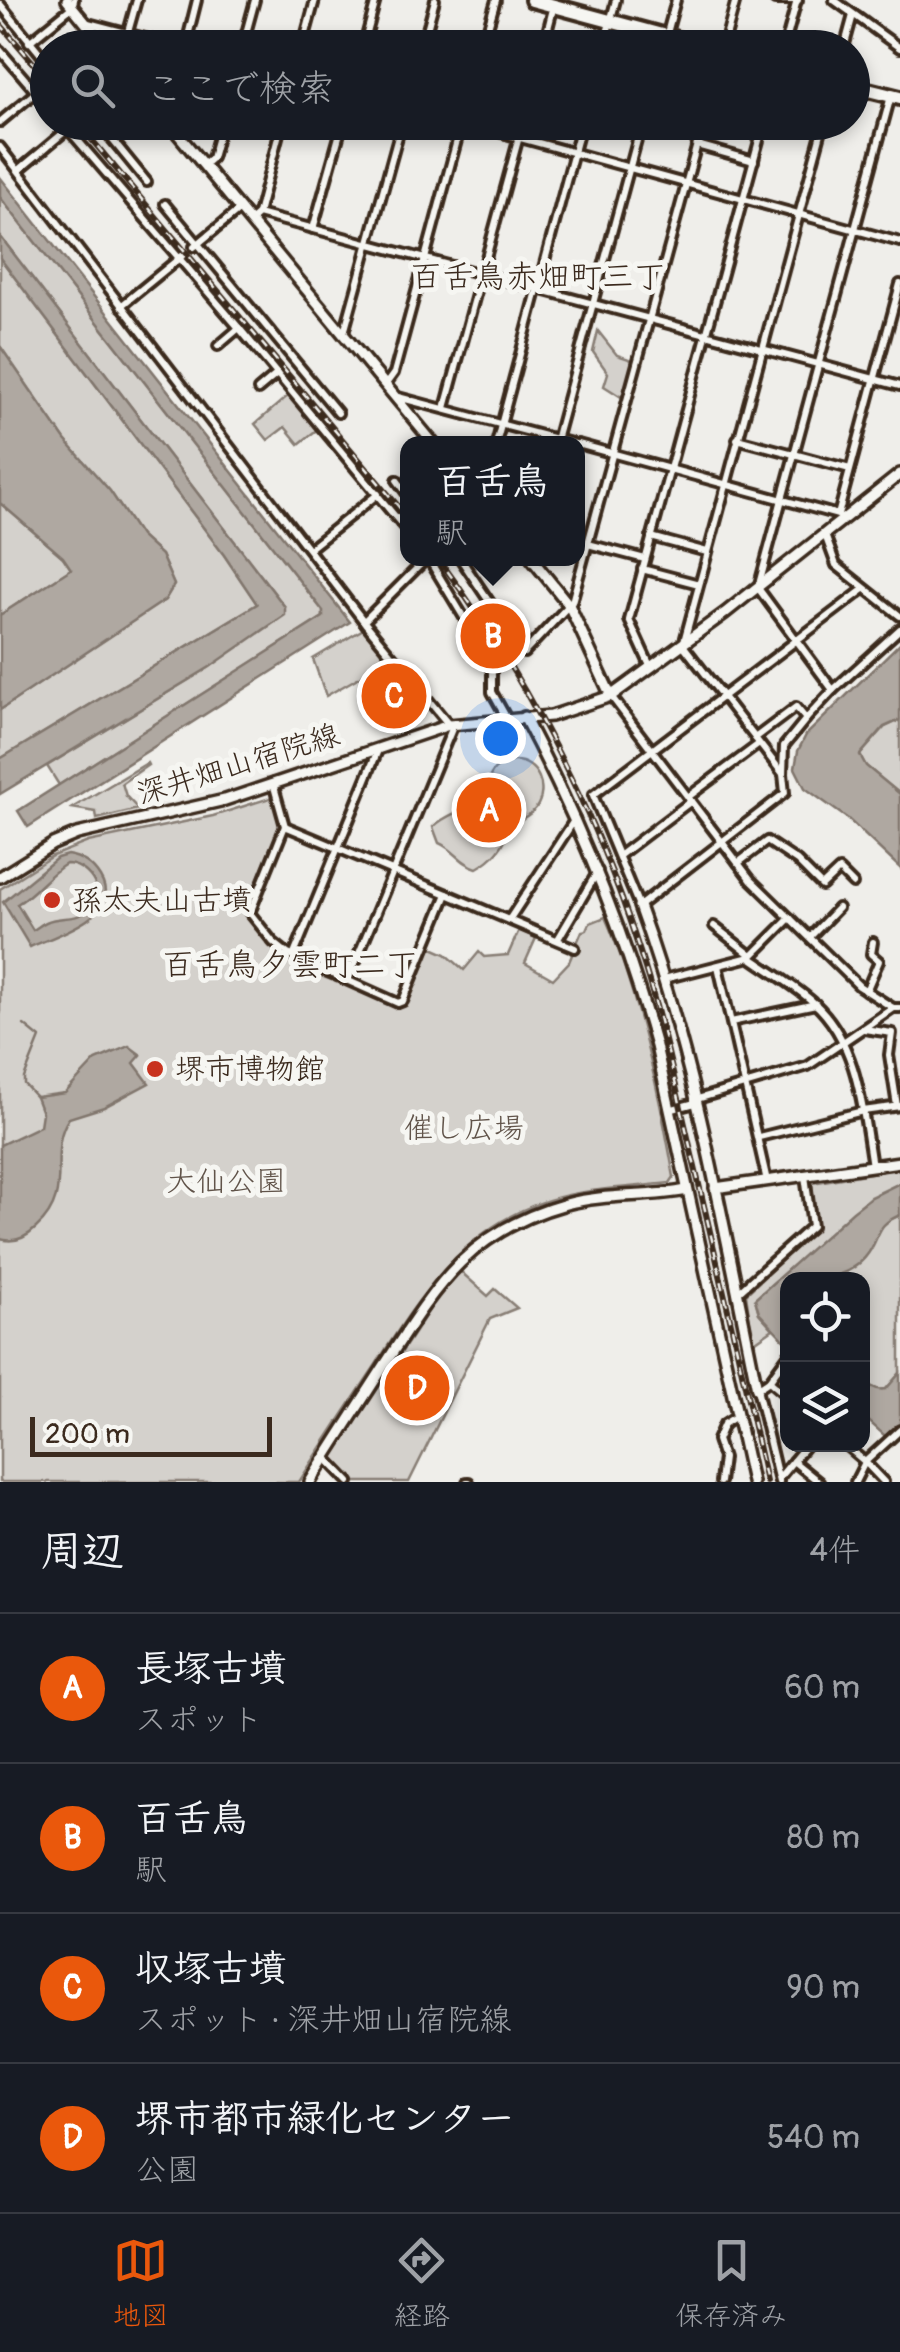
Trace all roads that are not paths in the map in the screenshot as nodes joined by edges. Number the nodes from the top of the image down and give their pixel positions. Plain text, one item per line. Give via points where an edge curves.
1 (137, 0) edge
2 (197, 0) edge
3 (255, 0) edge
4 (315, 0) edge
5 (376, 0) edge
6 (435, 0) edge
7 (496, 0) edge
8 (532, 0) edge
9 (616, 0) edge
10 (676, 0) edge
11 (736, 0) edge
12 (775, 0) edge
13 (798, 0) edge
14 (834, 0) edge
15 (71, 2) edge
16 (555, 3) edge
17 (0, 4) edge
18 (853, 15) junction
19 (610, 21) junction
20 (85, 22) junction
21 (42, 30) edge
22 (91, 30) edge
23 (119, 30) edge
24 (129, 30) edge
25 (189, 30) edge
26 (247, 30) edge
27 (307, 30) edge
28 (368, 30) edge
29 (427, 30) edge
30 (487, 30) edge
31 (548, 30) edge
32 (608, 30) edge
33 (633, 30) edge
34 (667, 30) edge
35 (728, 30) edge
36 (789, 30) edge
37 (849, 30) edge
38 (29, 42) edge
39 (900, 48) edge
40 (0, 50) edge
41 (30, 85) edge
42 (870, 91) edge
43 (30, 97) edge
44 (895, 97) edge
45 (0, 122) edge
46 (50, 140) edge
47 (77, 140) edge
48 (113, 140) edge
49 (183, 140) edge
50 (217, 140) edge
51 (277, 140) edge
52 (338, 140) edge
53 (397, 140) edge
54 (457, 140) edge
55 (518, 140) edge
56 (530, 140) edge
57 (577, 140) edge
58 (637, 140) edge
59 (698, 140) edge
60 (759, 140) edge
61 (819, 140) edge
62 (697, 146) junction
63 (0, 147) edge
64 (574, 152) junction
65 (754, 160) junction
66 (204, 165) junction
67 (630, 167) junction
68 (19, 170) junction
69 (147, 182) dead end
70 (687, 184) junction
71 (744, 200) junction
72 (165, 204) dead end
73 (240, 209) junction
74 (799, 214) junction
75 (254, 218) junction
76 (313, 228) junction
77 (854, 230) junction
78 (900, 242) edge
79 (369, 243) junction
80 (196, 246) junction
81 (181, 258) junction
82 (426, 258) junction
83 (483, 274) junction
84 (900, 284) edge
85 (539, 289) junction
86 (593, 304) junction
87 (121, 306) junction
88 (650, 318) junction
89 (239, 328) junction
90 (344, 332) junction
91 (706, 335) junction
92 (218, 346) dead end
93 (762, 350) junction
94 (818, 365) junction
95 (277, 374) junction
96 (874, 380) junction
97 (386, 384) junction
98 (900, 386) edge
99 (258, 390) dead end
100 (396, 396) junction
101 (446, 408) junction
102 (338, 412) dead end
103 (502, 424) junction
104 (428, 436) edge
105 (498, 436) edge
106 (540, 436) edge
107 (557, 436) edge
108 (737, 439) junction
109 (585, 446) edge
110 (614, 454) junction
111 (794, 454) junction
112 (670, 469) junction
113 (850, 469) junction
114 (900, 474) edge
115 (397, 480) dead end
116 (400, 484) edge
117 (725, 484) junction
118 (378, 494) junction
119 (782, 500) junction
120 (840, 518) junction
121 (400, 522) edge
122 (825, 535) junction
123 (651, 537) junction
124 (588, 544) junction
125 (308, 549) junction
126 (707, 552) junction
127 (585, 554) edge
128 (645, 559) junction
129 (419, 566) edge
130 (432, 566) edge
131 (465, 566) edge
132 (537, 566) edge
133 (581, 566) edge
134 (642, 569) junction
135 (699, 584) junction
136 (758, 588) junction
137 (864, 589) junction
138 (569, 605) junction
139 (900, 616) edge
140 (364, 621) junction
141 (900, 629) edge
142 (797, 640) junction
143 (683, 645) junction
144 (652, 669) junction
145 (833, 690) junction
146 (610, 696) junction
147 (722, 696) junction
148 (524, 717) junction
149 (506, 718) junction
150 (806, 718) junction
151 (452, 724) junction
152 (757, 741) junction
153 (379, 747) junction
154 (652, 750) junction
155 (783, 774) junction
156 (273, 783) junction
157 (689, 799) junction
158 (576, 818) junction
159 (285, 826) junction
160 (723, 843) junction
161 (338, 850) junction
162 (620, 855) junction
163 (738, 863) junction
164 (598, 871) junction
165 (393, 872) junction
166 (0, 877) edge
167 (853, 884) dead end
168 (447, 894) junction
169 (639, 906) junction
170 (838, 908) dead end
171 (790, 918) junction
172 (510, 920) junction
173 (714, 926) dead end
174 (810, 937) junction
175 (558, 939) junction
176 (874, 942) dead end
177 (576, 948) dead end
178 (293, 957) junction
179 (751, 957) junction
180 (718, 966) junction
181 (664, 979) junction
182 (348, 980) junction
183 (866, 991) junction
184 (816, 1004) junction
185 (897, 1008) edge
186 (731, 1022) junction
187 (864, 1029) junction
188 (896, 1032) edge
189 (845, 1042) junction
190 (746, 1082) junction
191 (694, 1102) junction
192 (899, 1106) edge
193 (669, 1110) junction
194 (864, 1111) junction
195 (759, 1137) junction
196 (900, 1162) edge
197 (872, 1166) junction
198 (806, 1176) junction
199 (767, 1181) junction
200 (714, 1188) junction
201 (687, 1190) junction
202 (737, 1294) junction
203 (783, 1362) edge
204 (770, 1381) junction
205 (756, 1389) junction
206 (780, 1390) edge
207 (738, 1416) junction
208 (900, 1430) edge
209 (801, 1452) edge
210 (853, 1452) edge
211 (326, 1457) junction
212 (794, 1461) junction
213 (865, 1462) junction
214 (779, 1480) edge
215 (310, 1482) edge
216 (349, 1482) edge
217 (720, 1482) edge
218 (752, 1482) edge
219 (820, 1482) edge
220 (855, 1482) edge
221 (884, 1482) edge

1 - 24 street
2 - 25 street
3 - 26 street
4 - 27 street
5 - 28 street
6 - 29 street
7 - 30 street
8 - 16 highway
9 - 19 street
10 - 34 street
11 - 35 street
12 - 13 street
13 - 36 street
14 - 18 street
15 - 20 street
15 - 21 street
16 - 19 highway
16 - 31 street
17 - 38 street
18 - 37 street
18 - 39 street
19 - 32 street
19 - 33 highway
20 - 22 street
20 - 23 street
40 - 41 street
42 - 44 highway
43 - 45 street
44 - 77 street
46 - 68 street
47 - 81 street
48 - 69 street
49 - 66 street
50 - 66 street
51 - 75 street
52 - 76 street
53 - 79 street
54 - 82 street
55 - 83 street
56 - 64 street
57 - 64 street
58 - 67 street
59 - 62 street
60 - 65 street
61 - 74 street
62 - 65 street
62 - 70 street
63 - 68 street
64 - 67 street
64 - 85 street
65 - 71 street
66 - 73 street
67 - 70 street
67 - 86 street
68 - 87 street
70 - 71 street
70 - 88 street
71 - 74 street
71 - 91 street
72 - 80 street
73 - 75 street
73 - 80 street
74 - 77 street
74 - 93 street
75 - 76 street
75 - 90 street
76 - 79 street
77 - 78 street
77 - 94 street
79 - 82 street
79 - 90 street
80 - 102 street
81 - 87 street
81 - 89 street
82 - 83 street
82 - 97 street
83 - 85 street
83 - 101 street
84 - 96 street
85 - 86 street
85 - 103 street
86 - 88 street
86 - 107 street
87 - 125 street
88 - 91 street
88 - 110 street
89 - 92 street
89 - 95 street
90 - 97 street
91 - 93 street
91 - 112 street
93 - 94 street
93 - 108 street
94 - 96 street
94 - 111 street
95 - 99 street
95 - 118 street
96 - 98 street
96 - 113 street
97 - 100 street
100 - 101 street
100 - 104 street
101 - 103 street
103 - 105 street
103 - 106 street
108 - 111 street
108 - 117 street
109 - 110 street
110 - 112 street
110 - 124 street
111 - 113 street
111 - 119 street
112 - 117 street
112 - 123 street
113 - 120 street
114 - 120 street, 深井畑山宿院線
115 - 116 street
117 - 119 street
117 - 126 street
118 - 121 street
118 - 125 street
119 - 120 street
119 - 136 street
120 - 122 street, 深井畑山宿院線
122 - 136 street, 深井畑山宿院線
122 - 137 street via 836,565
123 - 126 street
123 - 128 street
124 - 127 street
124 - 128 street
125 - 140 street
126 - 135 street
128 - 134 street
129 - 140 street
130 - 149 street via 492,664 492,692
131 - 138 street via 524,653
132 - 138 street
133 - 138 street
134 - 135 street
134 - 144 street via 629,620
135 - 143 street
136 - 142 street
136 - 143 street, 深井畑山宿院線
137 - 139 street
137 - 142 street
138 - 146 street
140 - 151 street
141 - 145 street
142 - 145 street
142 - 147 street
143 - 144 street, 深井畑山宿院線
143 - 147 street
144 - 146 street, 深井畑山宿院線
145 - 150 street
146 - 148 street, 深井畑山宿院線 via 557,715
146 - 154 street
147 - 152 street
147 - 154 street
148 - 149 street, 深井畑山宿院線
148 - 158 street
149 - 151 street, 深井畑山宿院線
150 - 152 street via 796,708
150 - 155 street via 784,746
151 - 153 street, 深井畑山宿院線
151 - 165 street
152 - 155 street
152 - 157 street
153 - 156 street, 深井畑山宿院線
153 - 161 street
154 - 157 street
154 - 162 street via 593,795
155 - 160 street via 785,794
156 - 159 street
156 - 166 street, 深井畑山宿院線 via 78,834
157 - 160 street
157 - 162 street
158 - 164 street
158 - 172 street
159 - 161 street
159 - 178 street via 250,913
160 - 163 street
160 - 169 street
161 - 165 street
161 - 178 street
162 - 169 street
163 - 167 street via 768,841 822,886 838,870
163 - 171 street
164 - 175 street
164 - 193 street via 640,988
165 - 168 street
165 - 182 street
168 - 172 street
168 - 182 street via 402,1001
169 - 181 street
170 - 174 street
171 - 174 street
171 - 179 street
172 - 175 street
173 - 179 street
174 - 183 street
175 - 177 street
176 - 183 street via 878,966
178 - 182 street
179 - 180 street
179 - 184 street
180 - 181 street
180 - 186 street
181 - 191 street
183 - 185 street
184 - 186 street
184 - 189 street
185 - 187 street
186 - 190 street
187 - 188 street
187 - 189 street
188 - 192 street via 889,1055
189 - 190 street via 808,1066
189 - 194 street
190 - 191 street
190 - 195 street
191 - 193 street
191 - 200 street
192 - 194 street
193 - 201 street
194 - 195 street
194 - 197 street
195 - 199 street
196 - 197 street
197 - 198 street
198 - 199 street
198 - 202 street via 812,1226
199 - 200 street
200 - 202 street
201 - 207 street
201 - 211 street via 568,1203 474,1249 434,1289
202 - 205 street
203 - 204 street
204 - 205 street
204 - 206 street
205 - 214 street
207 - 217 street via 724,1424 717,1440
207 - 218 street
208 - 213 street
209 - 212 street
210 - 213 street
211 - 215 street
211 - 216 street
212 - 214 street
212 - 219 street
213 - 220 street
213 - 221 street

